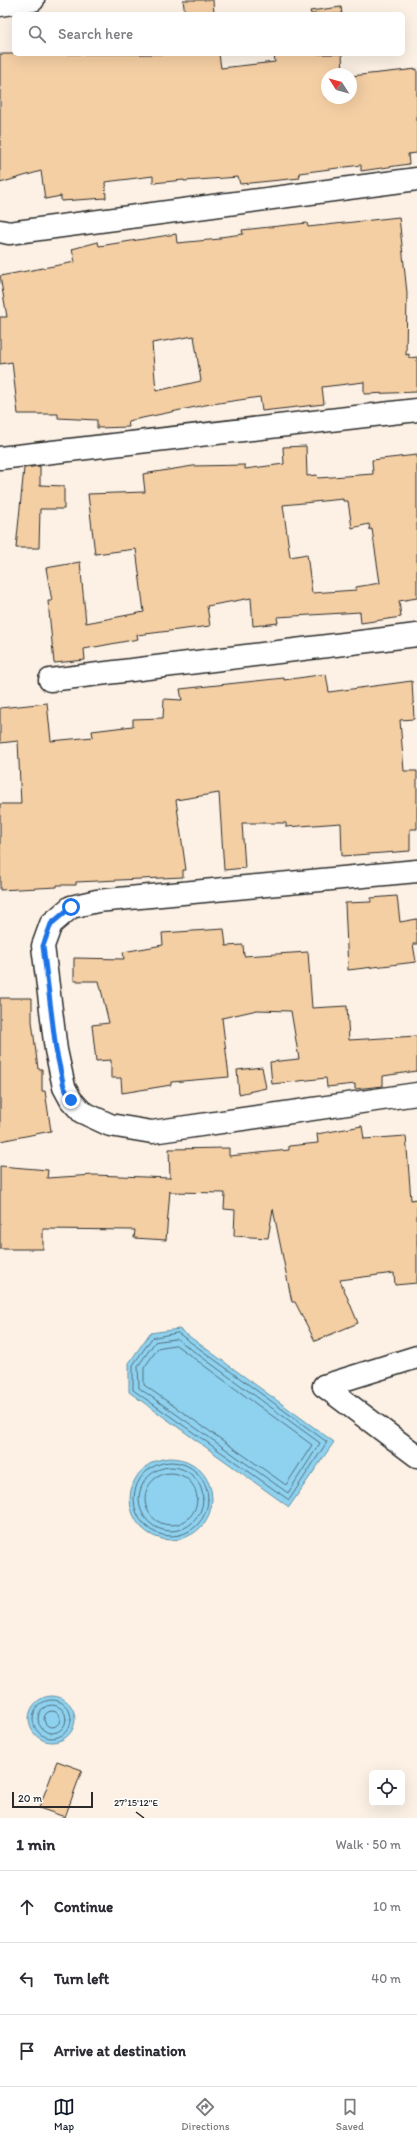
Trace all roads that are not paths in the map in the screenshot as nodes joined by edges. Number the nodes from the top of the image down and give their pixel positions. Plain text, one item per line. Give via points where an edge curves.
1 (33, 0) edge
2 (0, 5) edge
3 (417, 179) edge
4 (0, 231) edge
5 (417, 410) edge
6 (0, 458) edge
7 (417, 635) edge
8 (50, 680) dead end
9 (417, 871) edge
10 (417, 1094) edge
11 (417, 1358) edge
12 (417, 1456) edge

1 - 2 street
3 - 4 street via 9,233
5 - 6 street
7 - 8 street
9 - 10 street via 97,901 71,907 51,924 43,946 56,1050 64,1087 82,1112 110,1124 152,1132
11 - 12 street via 324,1386

